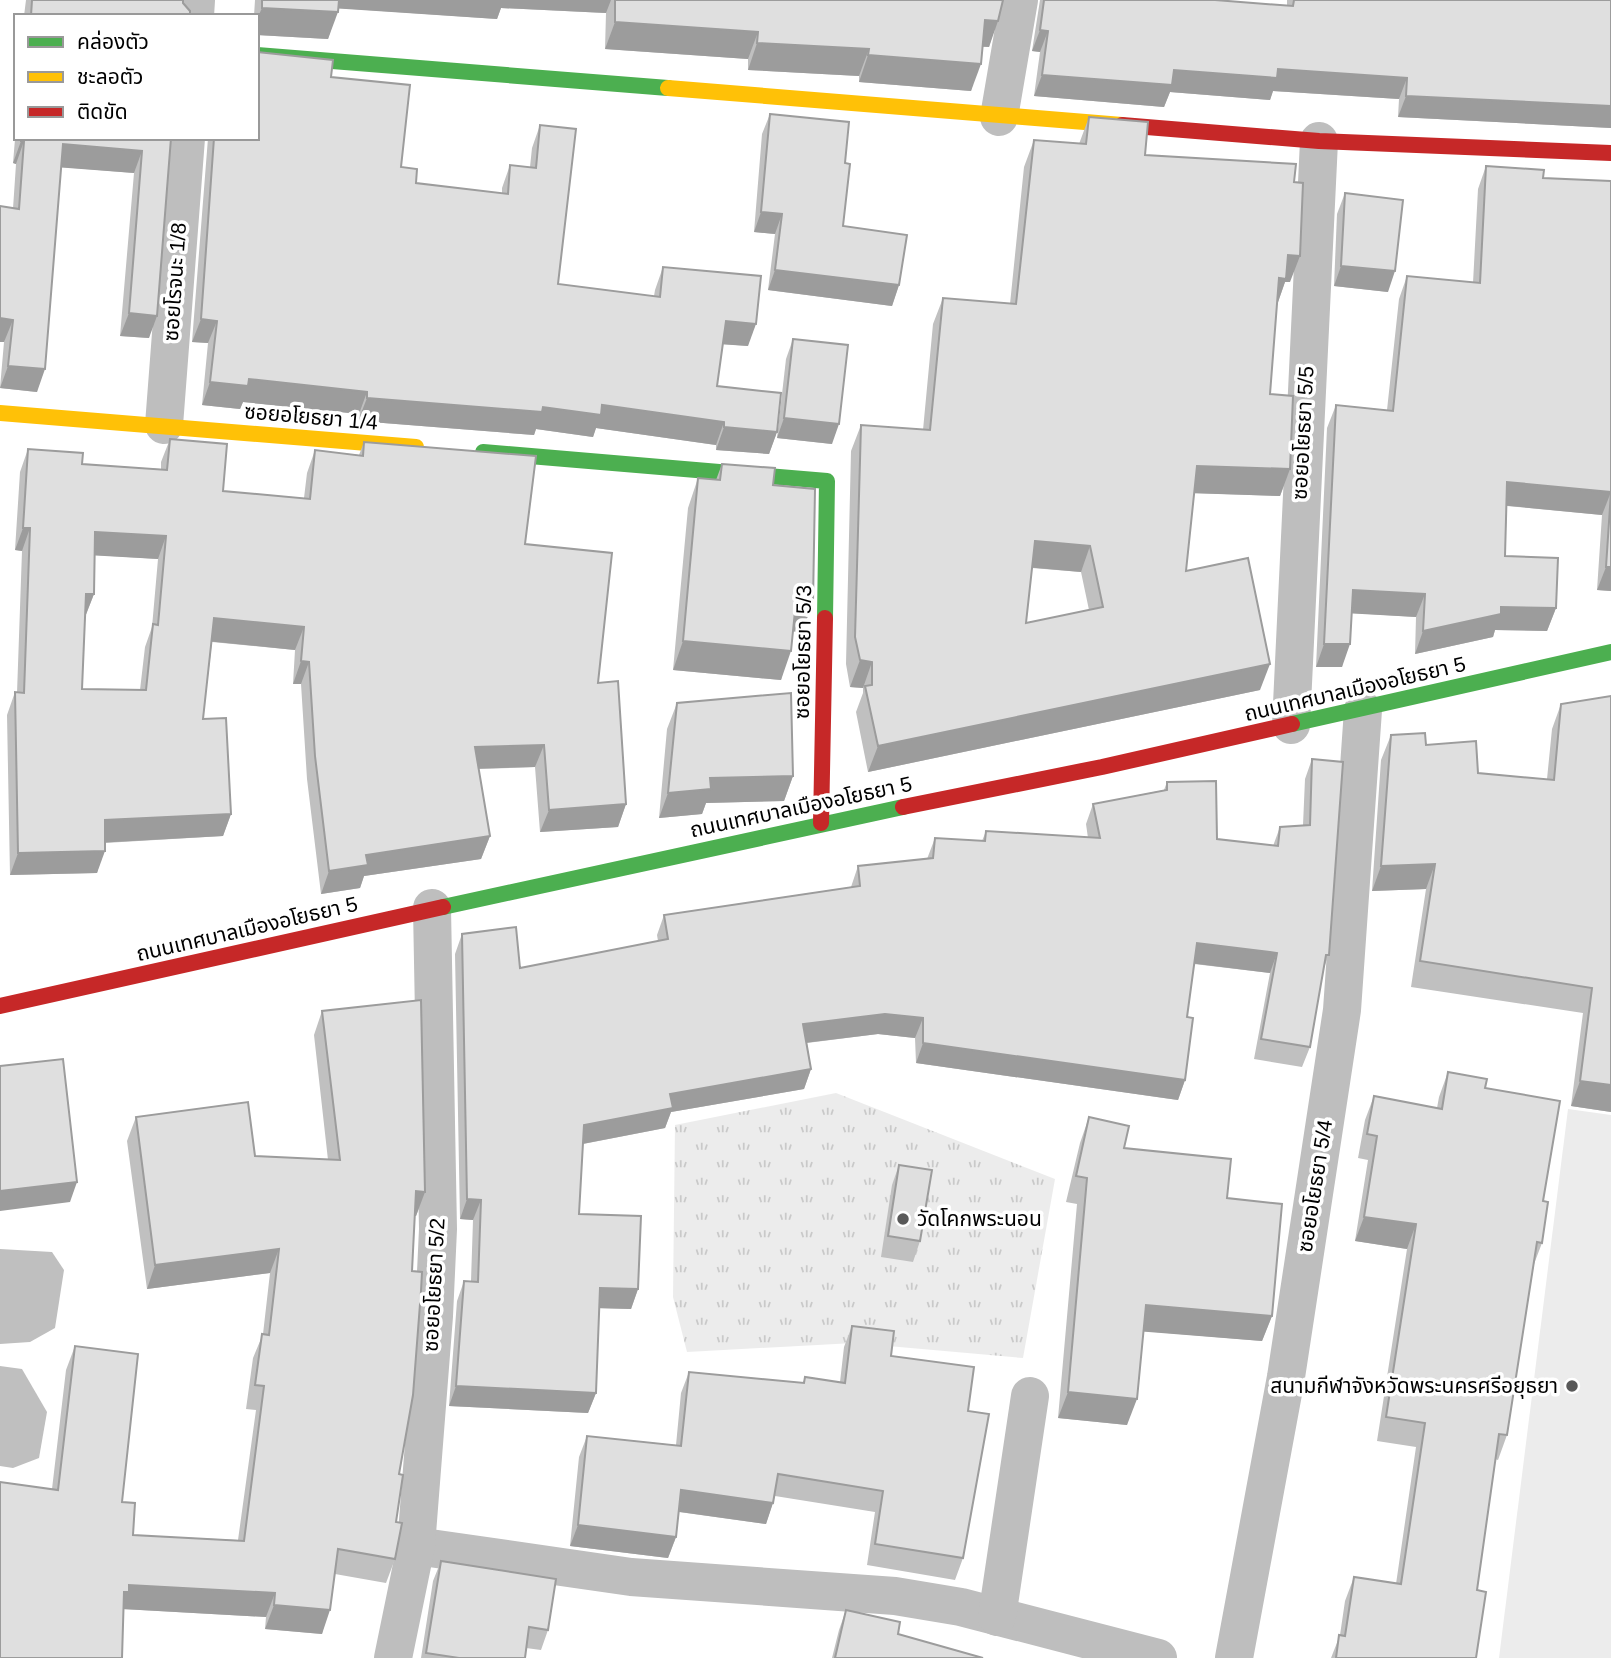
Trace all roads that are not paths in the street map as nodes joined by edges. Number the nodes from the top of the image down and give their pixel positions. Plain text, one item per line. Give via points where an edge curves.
1 (1019, 0) edge
2 (259, 55) edge
3 (999, 117) junction
4 (186, 140) edge
5 (1319, 141) junction
6 (1611, 153) edge
7 (0, 413) edge
8 (164, 425) junction
9 (427, 447) edge
10 (468, 451) edge
11 (1611, 652) edge
12 (1363, 710) junction
13 (1291, 725) junction
14 (821, 823) junction
15 (432, 908) junction
16 (0, 1006) edge
17 (1030, 1396) dead end
18 (416, 1546) junction
19 (997, 1617) junction
20 (393, 1658) edge
21 (1158, 1658) edge
22 (1234, 1658) edge

1 - 3 street
2 - 3 street
3 - 5 street
4 - 8 street, ซอยโรจนะ 1/8
5 - 6 street
5 - 13 street, ซอยอโยธยา 5/5
7 - 8 street, ซอยอโยธยา 1/4
8 - 9 street, ซอยอโยธยา 1/4
10 - 14 street, ซอยอโยธยา 5/3 via 827,481
11 - 12 street, ถนนเทศบาลเมืองอโยธยา 5
12 - 13 street, ถนนเทศบาลเมืองอโยธยา 5
12 - 22 street, ซอยอโยธยา 5/4 via 1342,1010 1286,1377
13 - 14 street, ถนนเทศบาลเมืองอโยธยา 5
14 - 15 street, ถนนเทศบาลเมืองอโยธยา 5
15 - 16 street, ถนนเทศบาลเมืองอโยธยา 5
15 - 18 street, ซอยอโยธยา 5/2 via 438,1229
17 - 19 street
18 - 19 street via 631,1577 895,1597
18 - 20 street, ซอยอโยธยา 5/2
19 - 21 street

